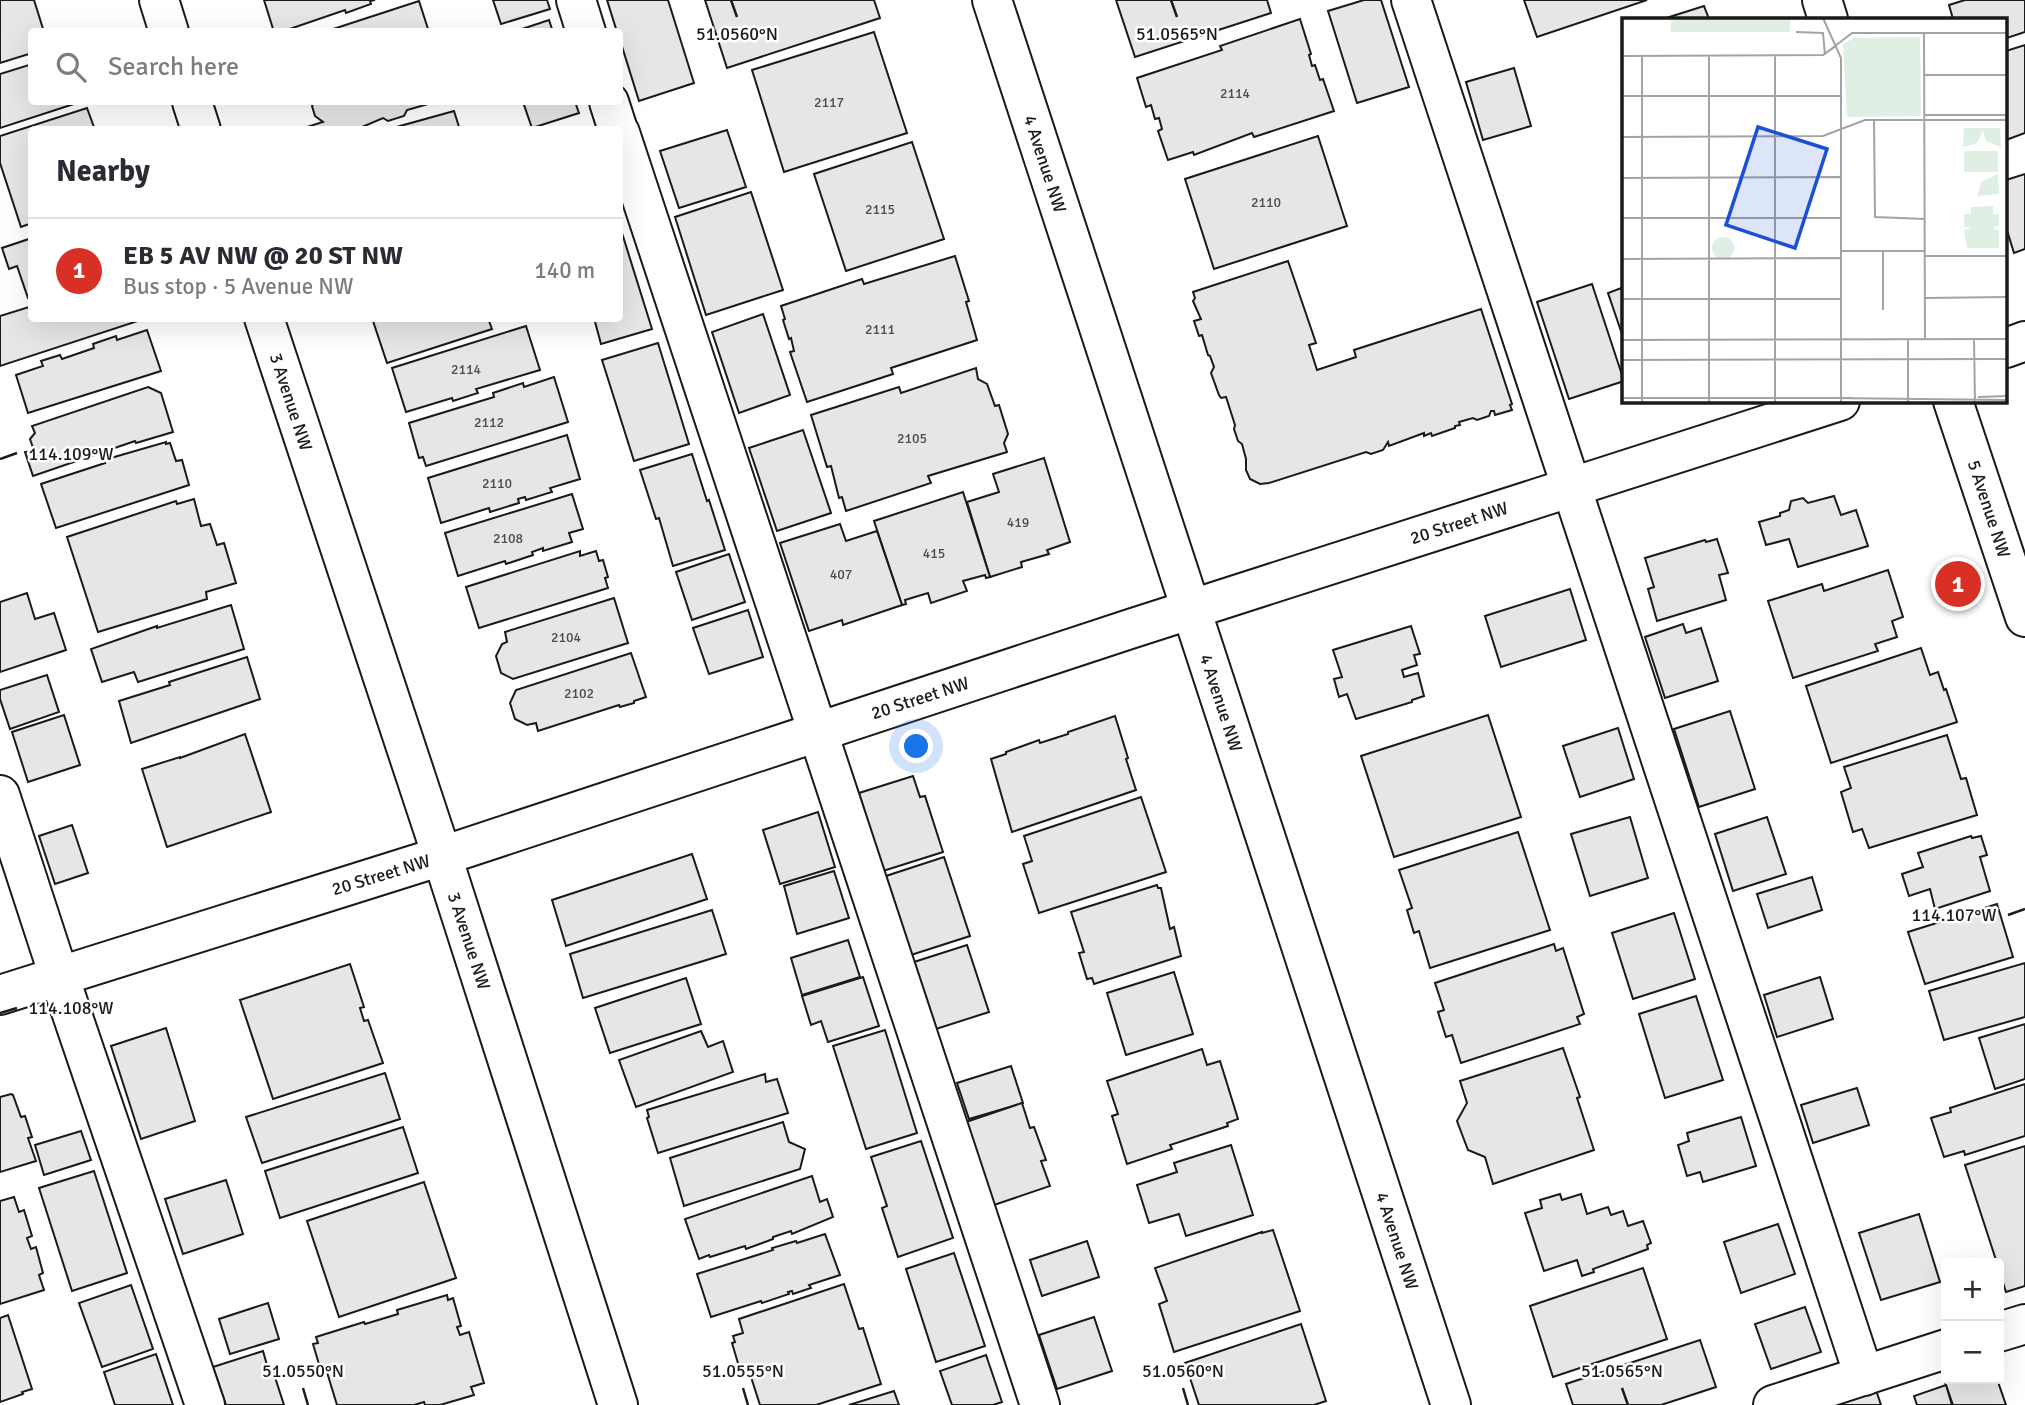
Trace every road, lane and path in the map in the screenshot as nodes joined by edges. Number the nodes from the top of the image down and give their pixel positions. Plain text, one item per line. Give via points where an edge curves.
1 (159, 0) edge
2 (576, 0) edge
3 (992, 0) edge
4 (1411, 0) edge
5 (1822, 0) edge
6 (1828, 18) edge
7 (168, 28) edge
8 (585, 28) edge
9 (193, 105) edge
10 (610, 105) edge
11 (200, 126) edge
12 (617, 126) edge
13 (623, 143) edge
14 (265, 322) edge
15 (2025, 341) edge
16 (2008, 347) edge
17 (1837, 402) edge
18 (1953, 402) edge
19 (1571, 486) junction
20 (1191, 610) junction
21 (2025, 617) edge
22 (817, 732) junction
23 (0, 795) edge
24 (442, 856) junction
25 (59, 976) junction
26 (0, 995) edge
27 (2025, 1324) edge
28 (2004, 1330) edge
29 (1941, 1351) edge
30 (1864, 1376) junction
31 (205, 1405) edge
32 (618, 1405) edge
33 (1040, 1405) edge
34 (1451, 1405) edge
35 (1773, 1405) edge

1 - 7 street
2 - 8 street
3 - 20 street, 4 Avenue NW
4 - 19 street
5 - 6 street
9 - 11 street
10 - 12 street
13 - 22 street
14 - 24 street, 3 Avenue NW
15 - 16 street
17 - 19 street, 20 Street NW
18 - 21 street, 5 Avenue NW
19 - 20 street, 20 Street NW
19 - 30 street
20 - 22 street, 20 Street NW
20 - 34 street, 4 Avenue NW
22 - 24 street, 20 Street NW
22 - 33 street
23 - 25 street
24 - 25 street, 20 Street NW
24 - 32 street, 3 Avenue NW
25 - 26 street, 20 Street NW
25 - 31 street
27 - 28 street
29 - 30 street
30 - 35 street

